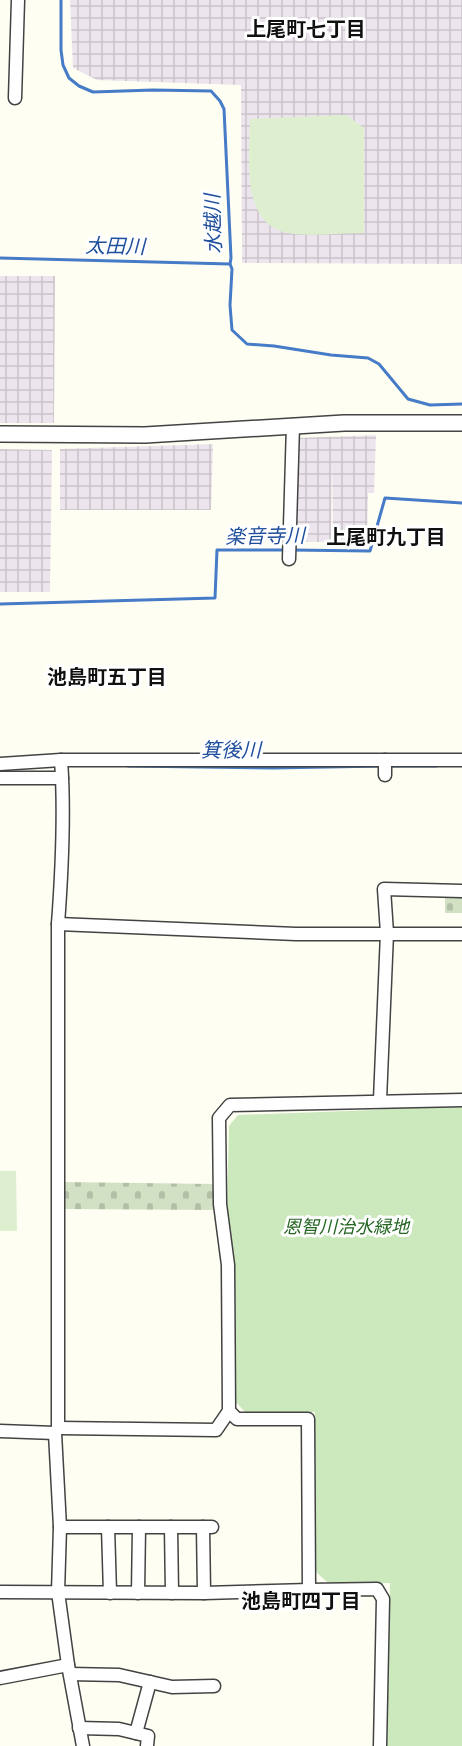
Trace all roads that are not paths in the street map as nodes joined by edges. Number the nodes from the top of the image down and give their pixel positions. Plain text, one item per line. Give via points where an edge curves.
1 (18, 0) edge
2 (15, 98) dead end
3 (462, 423) edge
4 (293, 425) junction
5 (0, 434) edge
6 (289, 559) dead end
7 (61, 760) junction
8 (385, 760) junction
9 (462, 760) edge
10 (0, 764) edge
11 (385, 776) dead end
12 (0, 778) edge
13 (62, 778) junction
14 (462, 891) edge
15 (58, 924) junction
16 (387, 933) junction
17 (462, 934) edge
18 (462, 1100) edge
19 (380, 1101) junction
20 (229, 1411) junction
21 (0, 1431) edge
22 (56, 1431) junction
23 (60, 1527) junction
24 (108, 1527) junction
25 (139, 1527) junction
26 (171, 1527) junction
27 (309, 1590) junction
28 (0, 1592) edge
29 (58, 1592) junction
30 (110, 1593) junction
31 (138, 1593) junction
32 (172, 1593) junction
33 (204, 1593) junction
34 (69, 1670) junction
35 (0, 1678) edge
36 (150, 1682) junction
37 (214, 1686) dead end
38 (79, 1728) junction
39 (136, 1733) junction
40 (83, 1746) edge
41 (147, 1746) edge
42 (380, 1746) edge

1 - 2 street
3 - 4 street
4 - 5 street via 145,435
4 - 6 street
7 - 8 street
7 - 10 street
7 - 13 street
8 - 9 street
8 - 11 street
12 - 13 street
13 - 15 street
14 - 16 street via 384,889
15 - 16 street via 296,934
15 - 22 street
16 - 17 street
16 - 19 street
18 - 19 street
19 - 20 street via 230,1105 219,1118 220,1204 228,1265
20 - 22 street via 216,1430
20 - 27 street via 237,1419 308,1419
21 - 22 street
22 - 23 street
23 - 24 street
23 - 29 street
24 - 25 street
24 - 30 street
25 - 26 street
25 - 31 street
26 - 32 street
26 - 33 street via 208,1527
27 - 33 street
27 - 42 street via 377,1589 383,1599
28 - 29 street
29 - 30 street
29 - 34 street
30 - 31 street
31 - 32 street
32 - 33 street
34 - 35 street
34 - 36 street
34 - 38 street
36 - 37 street via 172,1687
36 - 39 street
38 - 39 street
38 - 40 street
39 - 41 street via 148,1736

